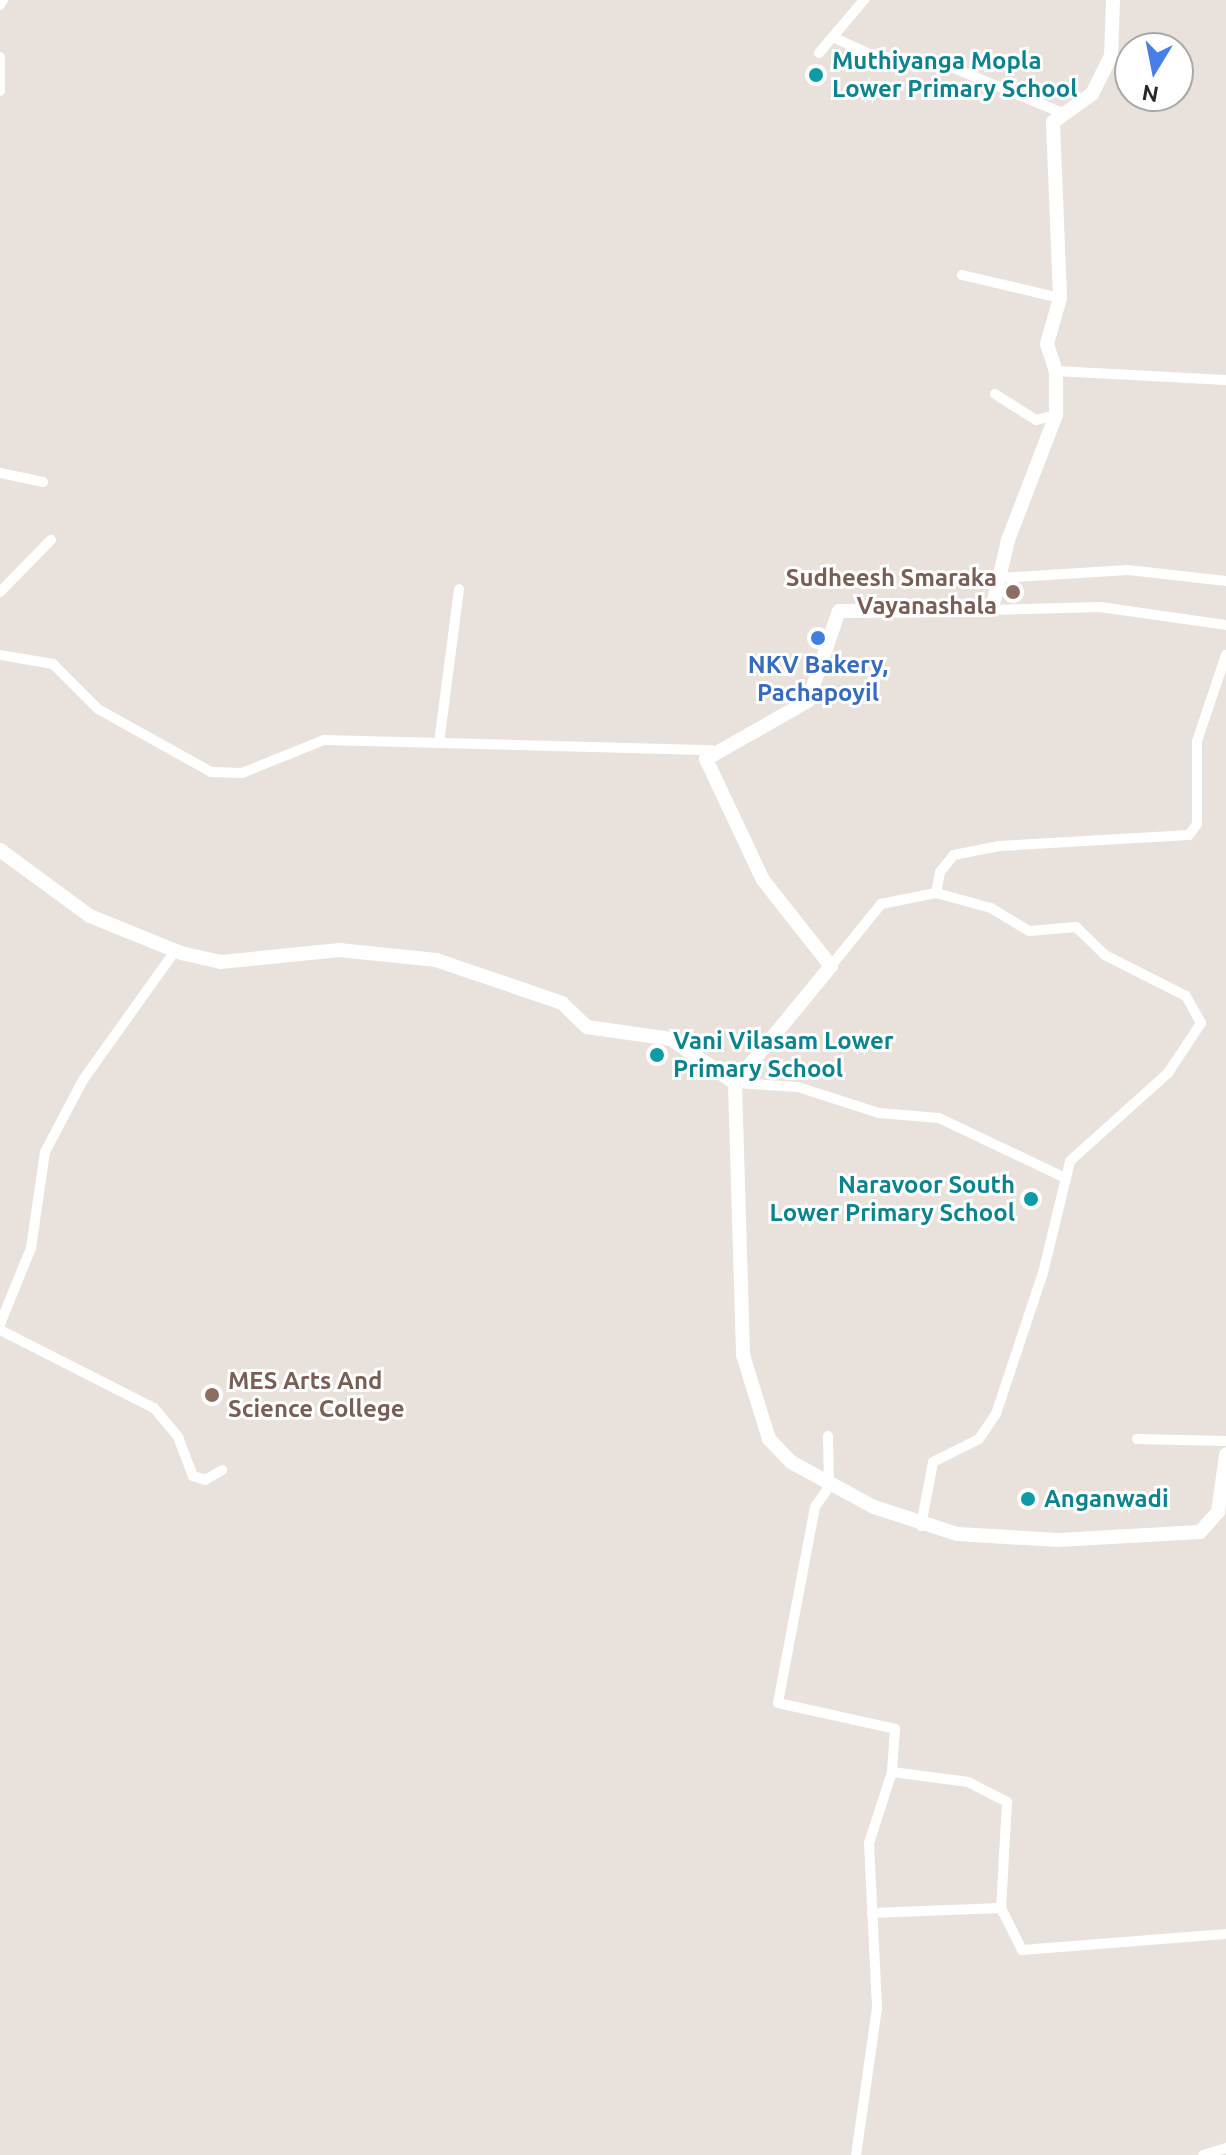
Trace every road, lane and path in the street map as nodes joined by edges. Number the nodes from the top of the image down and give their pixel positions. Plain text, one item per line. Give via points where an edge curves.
1 (864, 0) edge
2 (1113, 0) edge
3 (837, 39) junction
4 (819, 53) dead end
5 (0, 57) edge
6 (0, 91) edge
7 (1063, 113) junction
8 (962, 275) dead end
9 (1060, 298) junction
10 (1056, 371) junction
11 (1226, 380) edge
12 (995, 394) dead end
13 (1056, 415) junction
14 (0, 473) edge
15 (43, 482) dead end
16 (51, 540) dead end
17 (998, 578) junction
18 (1226, 581) edge
19 (459, 589) dead end
20 (0, 592) edge
21 (986, 610) junction
22 (1226, 625) edge
23 (0, 655) edge
24 (1226, 655) edge
25 (439, 743) junction
26 (712, 750) junction
27 (0, 850) edge
28 (936, 893) junction
29 (175, 951) junction
30 (831, 966) junction
31 (735, 1083) junction
32 (1063, 1177) junction
33 (0, 1327) edge
34 (828, 1436) dead end
35 (1137, 1439) dead end
36 (1226, 1441) edge
37 (1226, 1455) edge
38 (222, 1470) dead end
39 (829, 1487) junction
40 (921, 1526) junction
41 (892, 1772) junction
42 (1001, 1908) junction
43 (872, 1913) junction
44 (1226, 1934) edge
45 (1226, 2148) edge
46 (858, 2154) edge
47 (1203, 2155) edge

1 - 3 street
2 - 7 street via 1111,56 1092,94
3 - 4 street
3 - 7 street via 873,56 939,62
5 - 6 street
7 - 9 street via 1049,141
8 - 9 street
9 - 10 street via 1047,344
10 - 11 street
10 - 13 street
12 - 13 street via 1036,420
13 - 17 street
14 - 15 street
16 - 20 street
17 - 18 street via 1128,570
17 - 21 street
19 - 25 street
21 - 22 street via 1100,607
21 - 26 street via 839,611 808,701
23 - 25 street via 53,664 98,709 211,772 242,773 324,740
24 - 28 street via 1197,741 1197,824 1189,835 954,855
25 - 26 street
26 - 30 street via 707,772 763,880
27 - 29 street via 90,916
28 - 30 street via 881,904
28 - 32 street via 991,908 1029,931 1076,927 1105,955 1186,996 1198,1011 1201,1023 1185,1054 1128,1114 1086,1144
29 - 31 street via 221,962 339,950 436,960 562,1003 587,1027 671,1039
29 - 33 street via 83,1080 45,1152 31,1248
30 - 31 street
31 - 32 street via 798,1087 879,1113 939,1118
31 - 39 street via 743,1355 769,1439
32 - 40 street via 1043,1273 996,1414 979,1439 933,1462
33 - 38 street via 127,1388 154,1408 178,1437 193,1476 205,1480
34 - 39 street
35 - 36 street
37 - 40 street via 1218,1512 1200,1532 998,1539
39 - 40 street
39 - 41 street via 815,1507 778,1703 895,1729
41 - 42 street via 968,1782 1007,1802
41 - 43 street via 869,1843
42 - 43 street
42 - 44 street via 1022,1950 1032,1953
43 - 46 street via 875,2047
45 - 47 street

